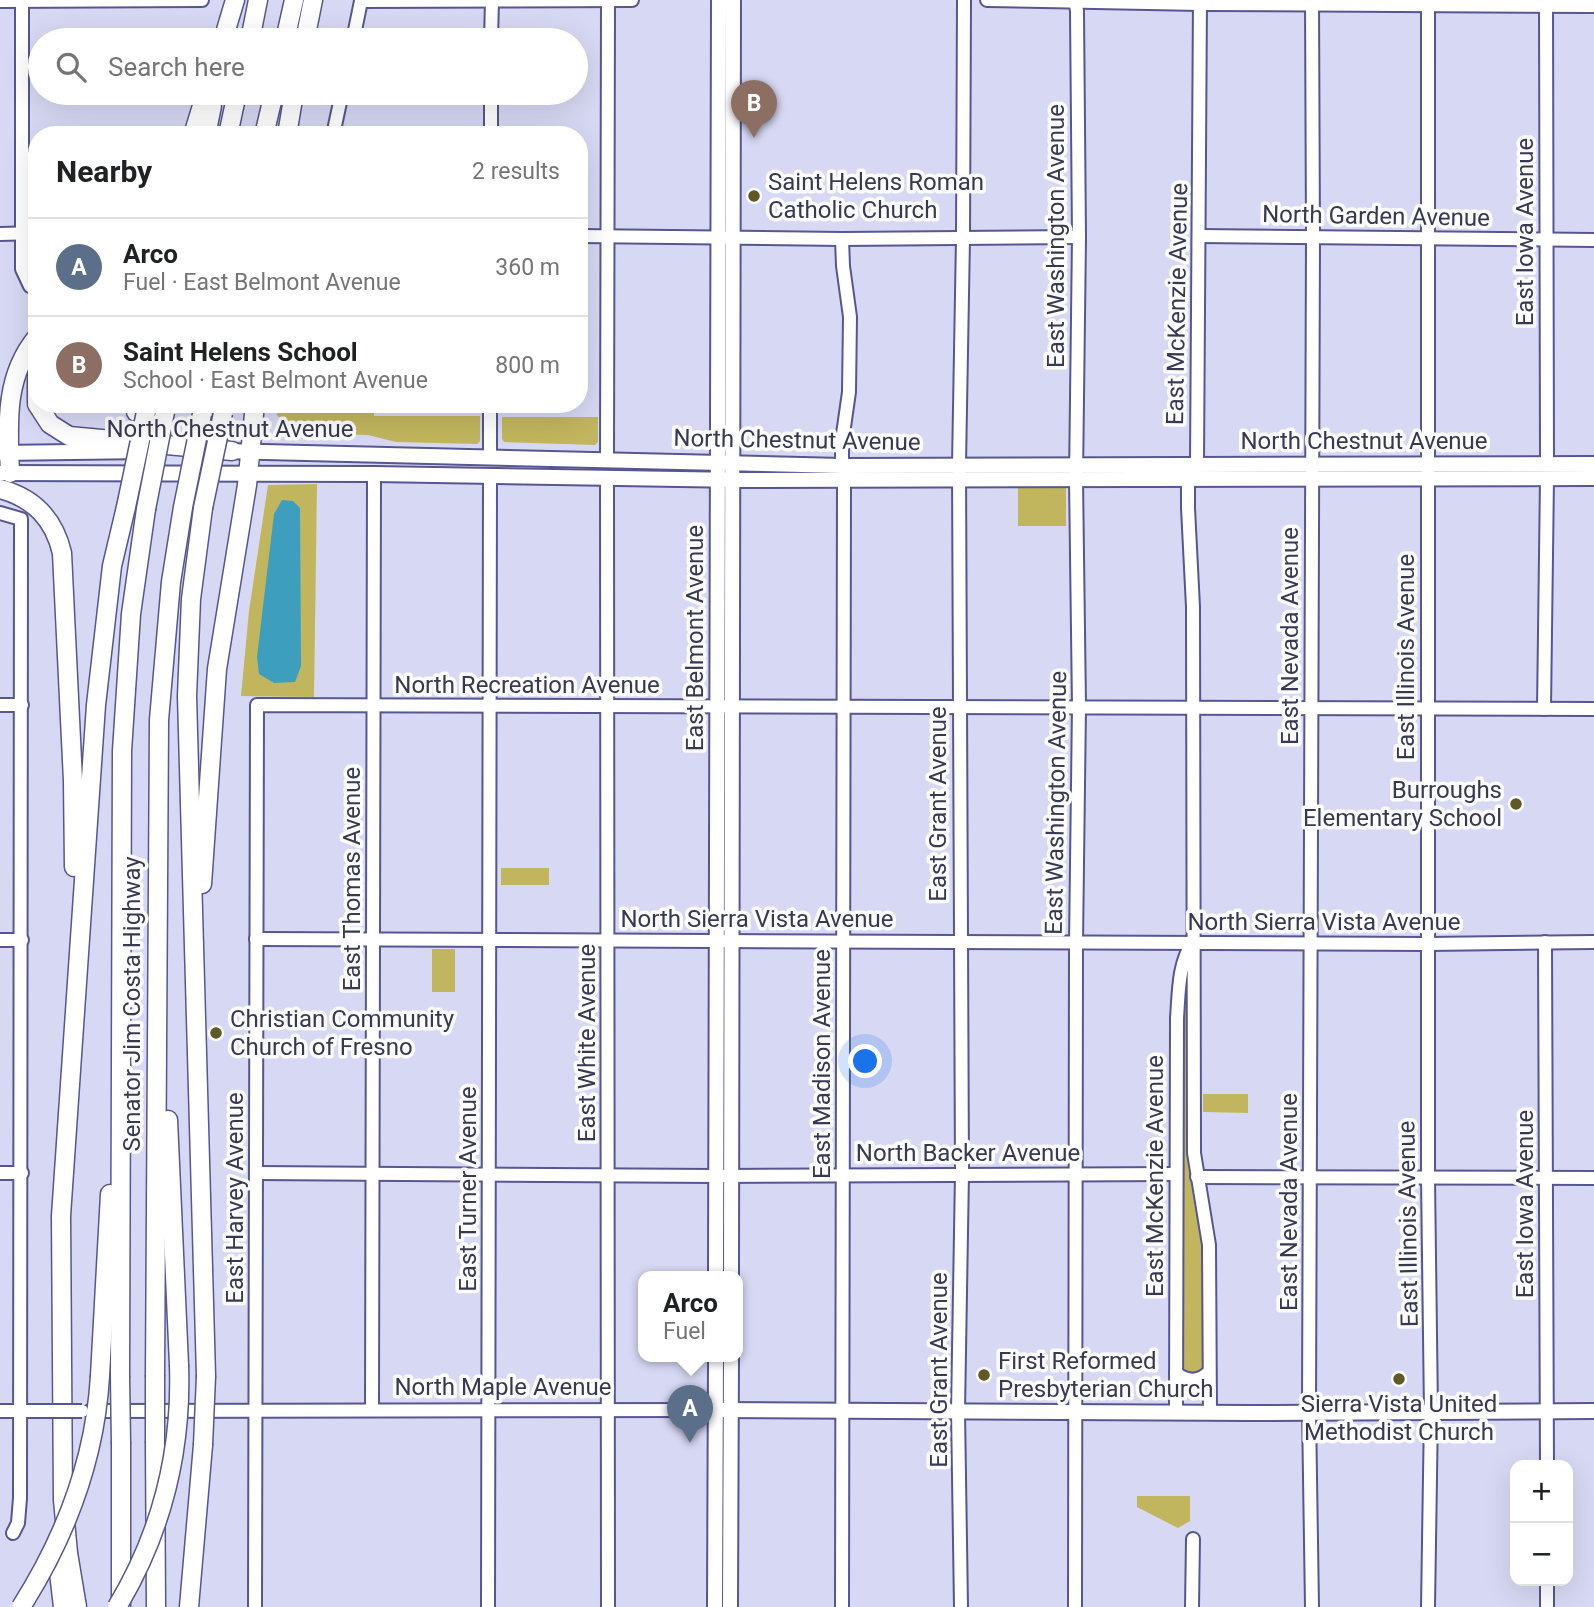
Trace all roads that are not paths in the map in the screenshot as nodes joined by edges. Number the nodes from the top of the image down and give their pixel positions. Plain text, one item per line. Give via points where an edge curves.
1 (202, 0) edge
2 (236, 0) edge
3 (258, 0) edge
4 (294, 0) edge
5 (313, 0) edge
6 (608, 0) edge
7 (632, 0) edge
8 (719, 0) edge
9 (733, 0) edge
10 (964, 0) edge
11 (987, 0) edge
12 (0, 1) edge
13 (22, 1) edge
14 (361, 1) edge
15 (492, 1) edge
16 (1075, 1) edge
17 (1183, 2) edge
18 (1200, 2) edge
19 (1312, 2) edge
20 (1428, 2) edge
21 (1546, 3) edge
22 (1594, 6) edge
23 (227, 28) edge
24 (230, 28) edge
25 (252, 28) edge
26 (288, 28) edge
27 (307, 28) edge
28 (355, 28) edge
29 (491, 28) edge
30 (202, 105) edge
31 (212, 105) edge
32 (234, 105) edge
33 (271, 105) edge
34 (292, 105) edge
35 (339, 105) edge
36 (491, 105) edge
37 (196, 126) edge
38 (208, 126) edge
39 (230, 126) edge
40 (266, 126) edge
41 (287, 126) edge
42 (335, 126) edge
43 (491, 126) edge
44 (22, 233) junction
45 (28, 233) edge
46 (0, 234) edge
47 (588, 236) edge
48 (608, 236) junction
49 (726, 236) junction
50 (1199, 236) junction
51 (1079, 237) junction
52 (1313, 237) junction
53 (963, 238) junction
54 (842, 239) junction
55 (1429, 239) junction
56 (1546, 239) junction
57 (1594, 240) edge
58 (28, 282) edge
59 (28, 350) edge
60 (43, 413) edge
61 (140, 413) edge
62 (165, 413) edge
63 (202, 413) edge
64 (223, 413) edge
65 (253, 413) edge
66 (490, 413) edge
67 (242, 451) junction
68 (4, 453) edge
69 (490, 456) junction
70 (607, 459) junction
71 (725, 462) junction
72 (1594, 464) edge
73 (1076, 471) junction
74 (1194, 471) junction
75 (1311, 471) junction
76 (1427, 471) junction
77 (1547, 471) junction
78 (959, 472) junction
79 (5, 473) edge
80 (248, 473) junction
81 (843, 473) junction
82 (374, 474) junction
83 (490, 476) junction
84 (1594, 478) edge
85 (607, 479) junction
86 (725, 480) junction
87 (0, 489) edge
88 (0, 513) edge
89 (0, 705) edge
90 (22, 705) junction
91 (257, 705) joint
92 (374, 706) junction
93 (490, 706) junction
94 (608, 706) junction
95 (725, 706) junction
96 (844, 706) junction
97 (1079, 706) junction
98 (1194, 706) junction
99 (959, 708) junction
100 (1311, 709) junction
101 (1427, 709) junction
102 (1544, 709) junction
103 (1594, 709) edge
104 (256, 939) junction
105 (609, 939) junction
106 (0, 940) edge
107 (22, 940) junction
108 (373, 940) junction
109 (489, 940) junction
110 (844, 940) junction
111 (724, 941) junction
112 (959, 942) junction
113 (1594, 942) edge
114 (1076, 943) junction
115 (1193, 943) junction
116 (1310, 943) junction
117 (1545, 943) junction
118 (1428, 944) junction
119 (196, 986) junction
120 (121, 988) junction
121 (158, 988) junction
122 (69, 1083) junction
123 (0, 1173) edge
124 (22, 1173) junction
125 (256, 1173) junction
126 (489, 1173) junction
127 (962, 1173) junction
128 (1077, 1173) junction
129 (373, 1174) junction
130 (607, 1174) junction
131 (1176, 1174) junction
132 (724, 1175) junction
133 (843, 1175) junction
134 (1196, 1177) junction
135 (1310, 1178) junction
136 (1428, 1178) junction
137 (1594, 1178) edge
138 (1546, 1179) junction
139 (716, 1271) edge
140 (731, 1271) edge
141 (717, 1362) edge
142 (730, 1362) edge
143 (1176, 1373) junction
144 (1209, 1373) junction
145 (61, 1382) junction
146 (254, 1410) junction
147 (372, 1410) junction
148 (489, 1410) junction
149 (606, 1410) junction
150 (723, 1410) junction
151 (841, 1410) junction
152 (1546, 1410) junction
153 (0, 1411) edge
154 (20, 1411) junction
155 (958, 1411) junction
156 (1309, 1411) junction
157 (1594, 1411) edge
158 (1076, 1412) junction
159 (1176, 1412) junction
160 (1431, 1412) junction
161 (1210, 1413) junction
162 (203, 1445) junction
163 (1547, 1460) edge
164 (13, 1533) dead end
165 (1193, 1539) dead end
166 (1547, 1586) edge
167 (21, 1607) edge
168 (63, 1607) edge
169 (77, 1607) edge
170 (119, 1607) edge
171 (156, 1607) edge
172 (189, 1607) edge
173 (197, 1607) edge
174 (255, 1607) edge
175 (488, 1607) edge
176 (608, 1607) edge
177 (715, 1607) edge
178 (730, 1607) edge
179 (842, 1607) edge
180 (961, 1607) edge
181 (1075, 1607) edge
182 (1192, 1607) edge
183 (1312, 1607) edge
184 (1428, 1607) edge
185 (1547, 1607) edge

1 - 13 street
2 - 23 highway
2 - 24 highway
3 - 25 highway
4 - 26 highway
5 - 27 highway
6 - 7 street
6 - 15 street
6 - 48 street
8 - 49 main road, East Belmont Avenue
9 - 49 main road, East Belmont Avenue
10 - 53 street, East Grant Avenue
11 - 16 street
12 - 13 street
13 - 44 street
14 - 15 street
14 - 28 street
15 - 29 street
16 - 17 street
16 - 51 street, East Washington Avenue
17 - 18 street
18 - 19 street
18 - 50 street, East McKenzie Avenue
19 - 20 street
19 - 52 street, East Nevada Avenue
20 - 21 street
20 - 55 street, East Illinois Avenue
21 - 22 street
21 - 56 street, East Iowa Avenue
30 - 37 highway
31 - 38 highway
32 - 39 highway
33 - 40 highway
34 - 41 highway
35 - 42 street
36 - 43 street
44 - 45 street
44 - 46 street
44 - 58 street via 22,269
47 - 48 street
48 - 49 street
48 - 70 street
49 - 54 street
49 - 71 main road, East Belmont Avenue
50 - 52 street, North Garden Avenue
50 - 74 street, East McKenzie Avenue
51 - 53 street
51 - 73 street, East Washington Avenue
52 - 55 street, North Garden Avenue
52 - 75 street, East Nevada Avenue
53 - 54 street
53 - 78 street, East Grant Avenue
54 - 81 street, East Madison Avenue via 850,317
55 - 56 street, North Garden Avenue
55 - 76 street, East Illinois Avenue
56 - 57 street, North Garden Avenue
56 - 77 street, East Iowa Avenue
59 - 68 highway via 12,385
60 - 67 highway via 50,424 69,436
61 - 122 highway, bridge via 112,566 96,705
62 - 120 highway, Senator Jim Costa Highway, bridge via 131,614 124,706
63 - 121 highway, Senator Jim Costa Highway, bridge via 170,595 159,720
64 - 119 highway, bridge via 203,508 191,599 187,696
65 - 67 highway
66 - 69 street
67 - 68 main road, North Chestnut Avenue
67 - 69 main road, North Chestnut Avenue
67 - 80 highway
68 - 79 highway
69 - 70 main road, North Chestnut Avenue
70 - 71 main road, North Chestnut Avenue
70 - 83 main road via 570,467 506,466
71 - 81 main road, North Chestnut Avenue
71 - 86 main road, East Belmont Avenue
72 - 77 main road, North Chestnut Avenue
73 - 74 main road, North Chestnut Avenue
73 - 78 main road, North Chestnut Avenue
73 - 97 street, East Washington Avenue
74 - 75 main road, North Chestnut Avenue
74 - 98 street, East McKenzie Avenue via 1188,485
75 - 76 main road, North Chestnut Avenue
75 - 100 street, East Nevada Avenue
76 - 77 main road, North Chestnut Avenue
76 - 77 main road, North Chestnut Avenue via 1488,478 1502,472
76 - 101 street, East Illinois Avenue
77 - 84 main road, North Chestnut Avenue
77 - 102 street, East Iowa Avenue
78 - 81 main road, North Chestnut Avenue
78 - 99 street, East Grant Avenue
79 - 80 main road, North Chestnut Avenue
80 - 82 main road, North Chestnut Avenue
80 - 119 highway via 215,682
81 - 86 main road, North Chestnut Avenue
81 - 96 street, East Madison Avenue
82 - 83 main road, North Chestnut Avenue
82 - 92 street, East Thomas Avenue
83 - 85 main road, North Chestnut Avenue
83 - 93 street, East Turner Avenue
85 - 86 main road, North Chestnut Avenue
85 - 94 street, East White Avenue
86 - 95 main road, East Belmont Avenue
87 - 122 highway via 34,504 55,531 62,553 74,852
88 - 90 street via 21,519
89 - 90 street
90 - 107 street
91 - 92 street, North Recreation Avenue
91 - 104 street, East Harvey Avenue
92 - 93 street, North Recreation Avenue
92 - 108 street, East Thomas Avenue
93 - 94 street, North Recreation Avenue
93 - 109 street, East Turner Avenue
94 - 95 street, North Recreation Avenue
94 - 105 street, East White Avenue
95 - 96 street, North Recreation Avenue
95 - 111 main road, East Belmont Avenue
96 - 99 street, North Recreation Avenue
96 - 110 street, East Madison Avenue
97 - 98 street, North Recreation Avenue
97 - 99 street, North Recreation Avenue
97 - 114 street, East Washington Avenue
98 - 100 street, North Recreation Avenue
98 - 115 street, East McKenzie Avenue
99 - 112 street, East Grant Avenue
100 - 101 street, North Recreation Avenue
100 - 116 street, East Nevada Avenue
101 - 102 street, North Recreation Avenue
101 - 118 street, East Illinois Avenue
102 - 103 street, North Recreation Avenue
104 - 108 street, North Sierra Vista Avenue
104 - 125 street, East Harvey Avenue
105 - 109 street, North Sierra Vista Avenue
105 - 111 street, North Sierra Vista Avenue
105 - 130 street, East White Avenue
106 - 107 street
107 - 124 street
108 - 109 street, North Sierra Vista Avenue
108 - 129 street, East Thomas Avenue
109 - 126 street, East Turner Avenue
110 - 111 street, North Sierra Vista Avenue
110 - 112 street, North Sierra Vista Avenue
110 - 133 street, East Madison Avenue
111 - 132 main road, East Belmont Avenue
112 - 114 street, North Sierra Vista Avenue
112 - 127 street, East Grant Avenue
113 - 117 street, North Sierra Vista Avenue
114 - 115 street, North Sierra Vista Avenue
114 - 128 street, East Washington Avenue
115 - 116 street, North Sierra Vista Avenue
115 - 131 street, East McKenzie Avenue via 1183,963 1177,1018
115 - 134 street, East McKenzie Avenue
116 - 118 street, North Sierra Vista Avenue
116 - 135 street, East Nevada Avenue
117 - 118 street, North Sierra Vista Avenue
117 - 138 street, East Iowa Avenue
118 - 136 street, East Illinois Avenue
119 - 162 highway, bridge via 206,1376
120 - 167 highway, bridge via 94,1431 82,1482 52,1556
120 - 170 highway, Senator Jim Costa Highway, bridge
121 - 170 highway, bridge via 168,1118 179,1412 170,1477 154,1533
121 - 171 highway, Senator Jim Costa Highway, bridge
122 - 145 highway via 61,1216
123 - 124 street
124 - 154 street
125 - 129 street, North Backer Avenue
125 - 146 street, East Harvey Avenue
126 - 129 street, North Backer Avenue
126 - 130 street, North Backer Avenue
126 - 148 street, East Turner Avenue
127 - 128 street, North Backer Avenue
127 - 133 street, North Backer Avenue
127 - 155 street, East Grant Avenue
128 - 131 street, North Backer Avenue
128 - 158 street, East Washington Avenue
129 - 147 street, East Thomas Avenue
130 - 132 street, North Backer Avenue
130 - 149 street, East White Avenue
131 - 143 street, East McKenzie Avenue
132 - 133 street, North Backer Avenue
132 - 139 main road, East Belmont Avenue
132 - 140 main road, East Belmont Avenue
133 - 151 street, East Madison Avenue
134 - 135 street
134 - 144 street, East McKenzie Avenue via 1209,1245
135 - 136 street
135 - 156 street, East Nevada Avenue
136 - 138 street
136 - 160 street, East Illinois Avenue
137 - 138 street
138 - 152 street, East Iowa Avenue
141 - 150 main road
142 - 150 main road
143 - 144 street via 1188,1380
143 - 159 street, East McKenzie Avenue
144 - 161 street, East McKenzie Avenue
145 - 168 highway via 55,1508
145 - 169 highway via 65,1528
146 - 147 street, North Maple Avenue
146 - 154 street, North Maple Avenue, bridge
146 - 174 street, East Harvey Avenue
147 - 148 street, North Maple Avenue
148 - 149 street, North Maple Avenue
148 - 175 street, East Turner Avenue
149 - 150 street, North Maple Avenue
149 - 176 street, East White Avenue
150 - 151 main road, North Maple Avenue
150 - 177 main road
150 - 178 main road
151 - 155 main road, North Maple Avenue
151 - 179 street, East Madison Avenue
152 - 157 main road, North Maple Avenue
152 - 160 main road, North Maple Avenue
152 - 163 street, East Iowa Avenue
153 - 154 street, North Maple Avenue
154 - 164 street via 20,1513
155 - 158 main road, North Maple Avenue
155 - 180 street, East Grant Avenue
156 - 160 main road, North Maple Avenue
156 - 161 main road, North Maple Avenue
156 - 183 street, East Nevada Avenue
158 - 159 main road, North Maple Avenue
158 - 181 street, East Washington Avenue
159 - 161 main road, North Maple Avenue
160 - 184 street, East Illinois Avenue
162 - 172 highway
162 - 173 highway
165 - 182 street
166 - 185 street

